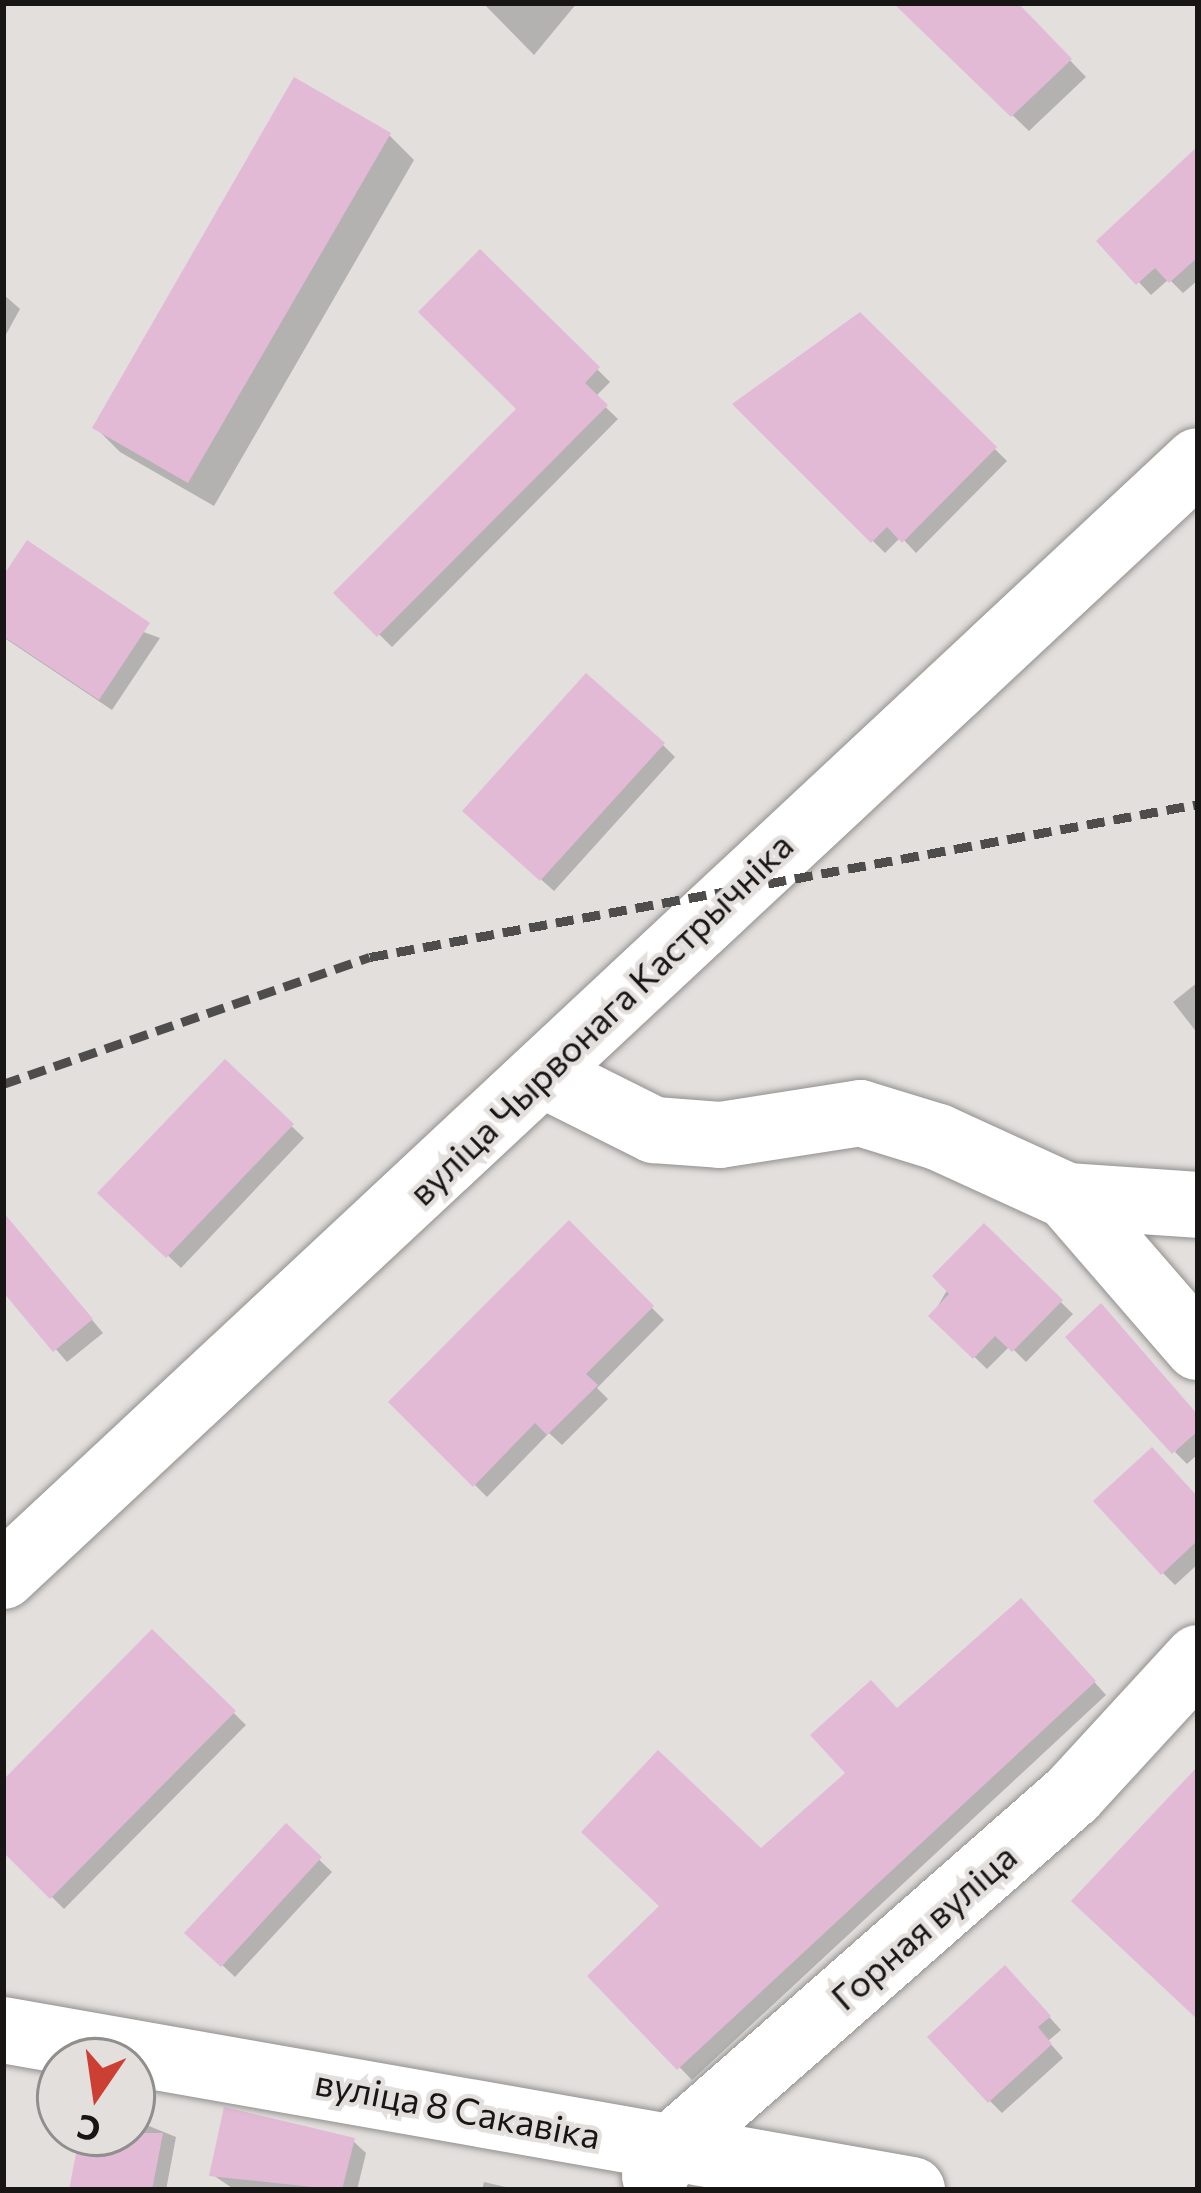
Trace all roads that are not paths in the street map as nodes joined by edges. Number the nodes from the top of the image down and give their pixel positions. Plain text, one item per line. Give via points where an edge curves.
1 (1198, 461) edge
2 (548, 1077) junction
3 (1067, 1196) junction
4 (1198, 1205) edge
5 (1198, 1347) edge
6 (3, 1576) edge
7 (1198, 1658) edge
8 (3, 2030) edge
9 (658, 2170) edge
10 (912, 2190) edge

1 - 2 street, вуліца Чырвонага Кастрычніка via 730,889
2 - 3 street via 653,1130 720,1136 860,1113
2 - 6 street, вуліца Чырвонага Кастрычніка
3 - 4 street
3 - 5 street
7 - 9 street, Горная вуліца via 1072,1795
8 - 9 street, вуліца 8 Сакавіка via 176,2052
9 - 10 street, вуліца 8 Сакавіка

